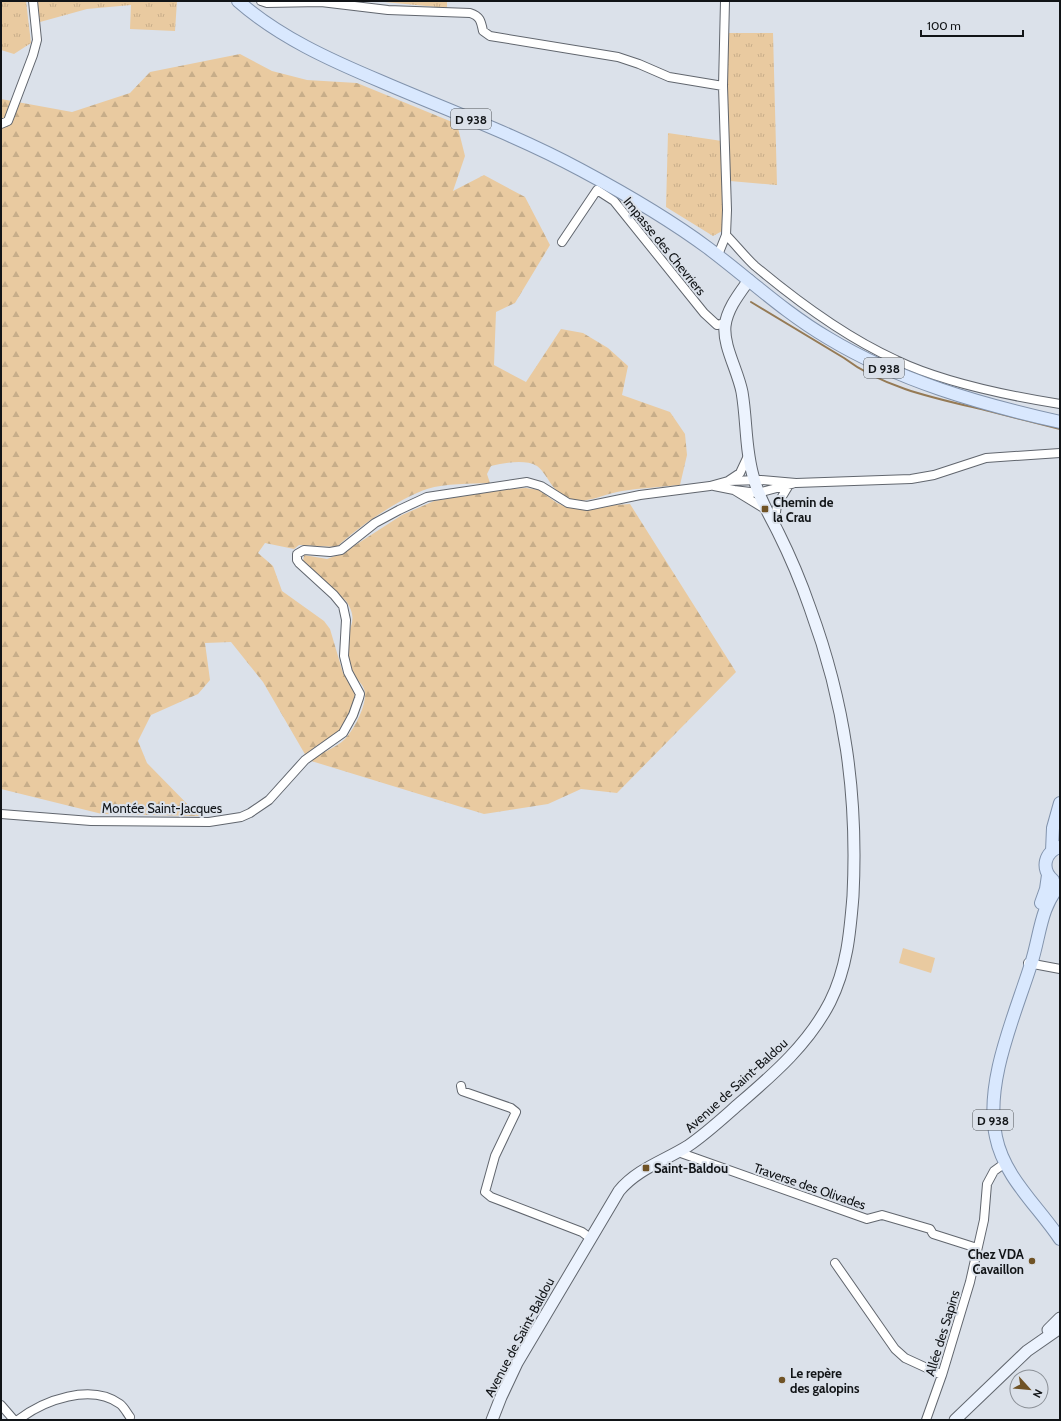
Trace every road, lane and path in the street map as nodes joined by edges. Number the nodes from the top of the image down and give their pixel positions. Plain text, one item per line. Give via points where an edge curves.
1 (33, 1) edge
2 (238, 1) edge
3 (261, 1) edge
4 (725, 1) edge
5 (723, 86) junction
6 (1, 124) edge
7 (726, 235) junction
8 (562, 242) dead end
9 (718, 255) junction
10 (748, 280) junction
11 (726, 323) junction
12 (1060, 404) edge
13 (1057, 419) edge
14 (747, 438) junction
15 (1060, 453) edge
16 (748, 456) junction
17 (758, 480) junction
18 (728, 481) junction
19 (793, 484) junction
20 (710, 486) junction
21 (734, 490) junction
22 (762, 492) junction
23 (765, 509) junction
24 (775, 519) junction
25 (777, 530) junction
26 (1060, 803) edge
27 (1, 814) edge
28 (1060, 833) edge
29 (1056, 849) edge
30 (1048, 875) junction
31 (1060, 884) edge
32 (1029, 964) junction
33 (1060, 969) edge
34 (461, 1086) dead end
35 (678, 1152) junction
36 (1005, 1163) junction
37 (1059, 1236) edge
38 (590, 1238) junction
39 (978, 1248) junction
40 (835, 1263) dead end
41 (1060, 1318) edge
42 (1060, 1328) edge
43 (1032, 1346) junction
44 (942, 1375) junction
45 (1, 1406) edge
46 (130, 1417) dead end
47 (14, 1420) edge
48 (18, 1420) edge
49 (492, 1420) edge
50 (926, 1420) edge
51 (954, 1420) edge

1 - 6 street via 37,40 8,121
2 - 9 main road, D 938 via 268,24 341,65 525,142 568,163 670,222
3 - 5 street via 321,2 388,10 470,13 478,16 483,31 490,36 618,57 669,77
4 - 5 street
5 - 7 street via 727,185
7 - 9 street
7 - 12 street via 754,265 808,307 874,350 929,373 973,386
8 - 11 street, Impasse des Chevriers via 597,190 614,201 704,313 717,325
9 - 10 main road, D 938
10 - 11 street, Avenue de Saint-Baldou via 733,303
10 - 13 main road, D 938 via 804,322 858,355 925,385
11 - 14 street, Avenue de Saint-Baldou via 727,344 741,390
14 - 16 street, Avenue de Saint-Baldou
14 - 17 street, Avenue de Saint-Baldou
15 - 19 street via 986,458 934,475 911,479
16 - 17 street, Avenue de Saint-Baldou
16 - 18 street via 740,473
17 - 18 street
17 - 19 street
17 - 22 street, Avenue de Saint-Baldou
18 - 20 street
19 - 22 street
19 - 24 street via 777,505
20 - 21 street
20 - 27 street, Montée Saint-Jacques via 640,495 586,506 568,503 541,486 527,482 436,495 375,523 336,552 300,551 297,557 299,563 343,606 346,620 344,656 360,698 343,734 305,760 269,800 241,817 209,822 91,821
21 - 22 street
21 - 23 street
22 - 23 street, Avenue de Saint-Baldou
22 - 24 street, Avenue de Saint-Baldou
23 - 25 street, Avenue de Saint-Baldou
24 - 25 street, Avenue de Saint-Baldou
25 - 35 street, Avenue de Saint-Baldou via 801,583 822,643 845,732 854,830 849,948 836,989 823,1014 789,1059 702,1135
26 - 28 main road, D 938
26 - 29 main road, D 938 via 1053,828
29 - 30 main road, D 938 via 1046,859
30 - 31 main road, D 938
30 - 32 main road, D 938 via 1034,926
31 - 32 main road, D 938 via 1050,897
32 - 33 street
32 - 36 main road, D 938 via 999,1069 993,1105 996,1138
34 - 38 street via 462,1091 516,1112 495,1156 485,1192 582,1232
35 - 38 street, Avenue de Saint-Baldou via 646,1168 626,1182 610,1203
35 - 39 street, Traverse des Olivades via 867,1219 882,1215 930,1229 933,1234
36 - 37 main road, D 938
36 - 39 street, Allée des Sapins via 994,1171 987,1184 984,1220
38 - 49 street, Avenue de Saint-Baldou via 514,1369
39 - 44 street, Allée des Sapins
40 - 44 street via 895,1349 906,1358
41 - 43 street
42 - 43 street
43 - 51 street
44 - 50 street, Allée des Sapins
45 - 47 street
46 - 48 street via 121,1405 112,1400 97,1395 79,1395 50,1402

